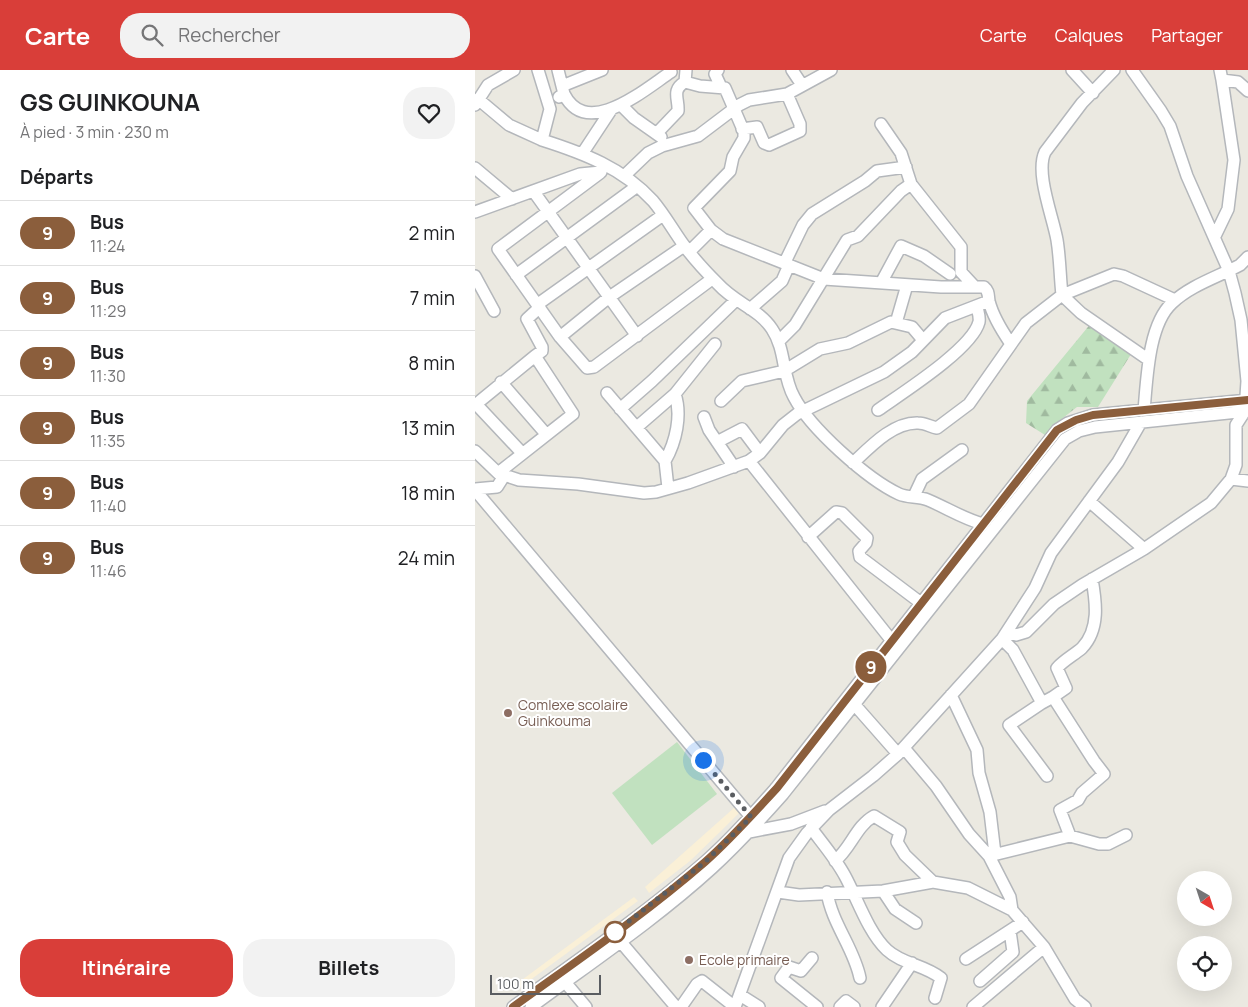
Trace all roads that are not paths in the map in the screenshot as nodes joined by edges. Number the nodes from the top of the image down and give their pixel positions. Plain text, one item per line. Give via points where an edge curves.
1 (514, 70) edge
2 (538, 70) edge
3 (558, 70) edge
4 (718, 70) edge
5 (792, 70) edge
6 (831, 70) edge
7 (1072, 70) edge
8 (1113, 70) edge
9 (1132, 70) edge
10 (596, 71) edge
11 (671, 71) edge
12 (1221, 75) edge
13 (1236, 76) edge
14 (683, 79) edge
15 (802, 85) junction
16 (721, 87) junction
17 (563, 90) junction
18 (1248, 91) edge
19 (1093, 93) junction
20 (787, 94) junction
21 (476, 102) edge
22 (550, 104) junction
23 (616, 107) junction
24 (733, 108) junction
25 (881, 124) dead end
26 (742, 129) junction
27 (657, 134) junction
28 (542, 140) junction
29 (668, 144) junction
30 (582, 154) junction
31 (906, 167) junction
32 (475, 168) edge
33 (605, 169) junction
34 (624, 176) junction
35 (911, 184) junction
36 (636, 187) junction
37 (534, 192) junction
38 (512, 199) junction
39 (548, 211) junction
40 (475, 212) edge
41 (663, 215) junction
42 (711, 230) junction
43 (1215, 236) junction
44 (566, 237) junction
45 (687, 249) junction
46 (1248, 257) edge
47 (787, 264) junction
48 (587, 267) junction
49 (1229, 270) junction
50 (950, 274) dead end
51 (516, 275) junction
52 (475, 276) edge
53 (712, 279) junction
54 (824, 279) junction
55 (881, 283) junction
56 (907, 285) junction
57 (974, 286) junction
58 (1062, 295) junction
59 (609, 298) junction
60 (1175, 300) junction
61 (735, 301) junction
62 (989, 301) junction
63 (539, 306) junction
64 (977, 307) junction
65 (750, 309) junction
66 (494, 311) dead end
67 (1244, 321) edge
68 (896, 323) junction
69 (637, 336) junction
70 (560, 337) junction
71 (923, 340) junction
72 (779, 341) junction
73 (715, 344) dead end
74 (1011, 344) junction
75 (535, 356) junction
76 (1149, 360) junction
77 (784, 371) junction
78 (501, 382) junction
79 (607, 393) dead end
80 (675, 394) junction
81 (721, 402) dead end
82 (476, 404) edge
83 (1247, 406) edge
84 (620, 409) junction
85 (803, 410) junction
86 (878, 410) dead end
87 (1144, 410) junction
88 (704, 417) dead end
89 (1141, 422) junction
90 (637, 427) junction
91 (546, 434) junction
92 (717, 442) junction
93 (962, 450) dead end
94 (475, 451) edge
95 (522, 453) junction
96 (760, 453) junction
97 (665, 461) junction
98 (749, 461) junction
99 (853, 462) junction
100 (734, 467) junction
101 (501, 474) junction
102 (1231, 479) junction
103 (1248, 481) edge
104 (668, 488) junction
105 (475, 489) edge
106 (914, 496) junction
107 (1089, 500) junction
108 (983, 524) junction
109 (808, 537) junction
110 (1144, 549) junction
111 (1092, 579) junction
112 (921, 603) junction
113 (1005, 636) junction
114 (891, 641) junction
115 (951, 695) junction
116 (1053, 697) junction
117 (1042, 703) junction
118 (854, 704) junction
119 (820, 740) junction
120 (901, 751) junction
121 (1047, 776) dead end
122 (829, 810) junction
123 (751, 817) junction
124 (811, 828) junction
125 (749, 832) junction
126 (1127, 835) dead end
127 (1070, 836) junction
128 (992, 855) junction
129 (835, 860) junction
130 (933, 882) junction
131 (778, 892) junction
132 (827, 892) junction
133 (851, 892) junction
134 (883, 892) junction
135 (1012, 910) junction
136 (1023, 922) junction
137 (916, 923) dead end
138 (1010, 931) junction
139 (620, 941) junction
140 (1044, 947) junction
141 (812, 958) dead end
142 (966, 959) dead end
143 (912, 963) junction
144 (860, 978) dead end
145 (565, 982) junction
146 (980, 982) dead end
147 (740, 995) junction
148 (935, 998) dead end
149 (513, 1007) edge
150 (531, 1007) edge
151 (586, 1007) edge
152 (676, 1007) edge
153 (681, 1007) edge
154 (735, 1007) edge
155 (759, 1007) edge
156 (817, 1007) edge
157 (840, 1007) edge
158 (854, 1007) edge
159 (882, 1007) edge
160 (973, 1007) edge
161 (1085, 1007) edge

1 - 21 street via 488,85
2 - 22 street
3 - 17 street
4 - 16 street via 715,73
5 - 15 street
6 - 15 street
7 - 19 street
8 - 19 street
9 - 43 street via 1167,121 1187,176
10 - 17 street
11 - 14 street
11 - 23 street
12 - 13 street
12 - 43 street via 1235,160 1228,209
13 - 18 street
14 - 16 street via 700,86
14 - 27 street via 675,96 678,110
15 - 20 street
16 - 24 street via 725,88
17 - 22 street
17 - 23 street via 570,103 584,112 601,113
19 - 58 street via 1056,136 1043,158 1045,192 1057,240
20 - 24 street via 749,100
20 - 26 street via 800,131 769,145 764,143 757,127
21 - 28 street via 509,125
22 - 28 street
23 - 27 street
23 - 30 street
24 - 26 street
24 - 29 street via 698,136
25 - 31 street via 901,153
26 - 42 street via 742,144 733,157 730,172 694,208
27 - 29 street
28 - 30 street
29 - 34 street via 648,153
30 - 33 street
31 - 35 street
31 - 47 street via 877,171 811,214
32 - 38 street
33 - 34 street
33 - 37 street via 580,174
33 - 39 street
34 - 36 street
35 - 54 street via 858,236 847,240
35 - 57 street via 957,240 962,252 961,272
36 - 41 street
36 - 44 street
37 - 38 street
37 - 39 street
38 - 40 street
39 - 44 street
39 - 51 street via 497,249
41 - 45 street
41 - 48 street
42 - 45 street
42 - 47 street via 730,243
43 - 49 street
44 - 48 street
44 - 51 street
45 - 53 street
45 - 59 street
46 - 49 street
47 - 54 street
47 - 65 street via 782,281
48 - 59 street
48 - 63 street
49 - 60 street
49 - 67 street
50 - 55 street via 924,256 901,246
51 - 63 street
52 - 66 street
53 - 61 street
53 - 69 street
54 - 55 street
54 - 72 street via 795,324
55 - 56 street
56 - 57 street
56 - 68 street
57 - 62 street via 986,288
58 - 60 street via 1114,274
58 - 74 street via 1026,322
58 - 76 street via 1081,313
59 - 69 street
59 - 70 street
60 - 76 street via 1163,316
61 - 65 street
61 - 84 street
62 - 64 street
62 - 74 street
63 - 70 street
63 - 75 street via 527,319 542,347
64 - 71 street via 945,318
64 - 86 street via 979,324 962,345 925,377
65 - 72 street via 764,318
67 - 83 street
68 - 71 street via 912,328
68 - 77 street via 891,322 849,344 820,349
69 - 70 street via 589,369
71 - 85 street via 908,356 884,372
72 - 77 street
73 - 80 street
74 - 99 street via 962,411 937,428 918,423 900,427
75 - 78 street
75 - 91 street via 573,414
76 - 87 street
77 - 81 street via 742,381
77 - 85 street via 792,394
78 - 82 street
78 - 91 street
79 - 84 street
80 - 90 street
80 - 97 street via 678,419 672,450
82 - 95 street
83 - 87 street
83 - 89 street
83 - 102 street via 1236,425 1236,465
84 - 90 street
85 - 96 street via 783,426
85 - 99 street
87 - 108 street via 1093,415 1057,430
88 - 92 street
89 - 107 street via 1118,462
89 - 118 street via 1095,427 1079,431 1065,440
90 - 97 street
91 - 95 street
92 - 96 street via 742,429
92 - 100 street
93 - 106 street via 922,479
94 - 101 street
95 - 101 street
96 - 98 street
97 - 104 street
98 - 100 street
98 - 109 street
99 - 106 street via 896,492
100 - 104 street
101 - 104 street via 631,492 656,492
101 - 105 street via 497,487
102 - 103 street
102 - 110 street via 1211,503
105 - 123 street
106 - 108 street
107 - 110 street
107 - 113 street via 1051,553 1035,588
108 - 112 street
109 - 112 street via 836,512 842,513 867,538 859,551 860,557
109 - 114 street
110 - 111 street
111 - 113 street via 1054,604 1027,632
111 - 116 street via 1095,622 1082,647 1057,668 1066,688
112 - 114 street
113 - 115 street
113 - 117 street
114 - 119 street
115 - 120 street
115 - 128 street via 977,750 979,773 990,812
116 - 117 street
116 - 127 street via 1104,774 1078,800 1060,810
117 - 121 street via 1009,724
118 - 119 street
118 - 120 street
119 - 123 street
119 - 125 street
120 - 122 street
120 - 128 street via 936,786 969,834
122 - 124 street
122 - 125 street via 791,824
123 - 149 street via 705,862
124 - 129 street
124 - 131 street via 789,858
125 - 139 street via 711,869
126 - 127 street via 1108,844
127 - 128 street
128 - 135 street via 1010,897
129 - 130 street via 847,850 864,823 874,816 898,830 897,842 905,855
129 - 133 street
130 - 134 street
130 - 135 street via 968,888
131 - 132 street via 799,895
131 - 147 street
132 - 133 street
132 - 144 street via 833,916
133 - 134 street
133 - 143 street via 885,948
134 - 137 street via 895,909
135 - 136 street
136 - 138 street
136 - 140 street
138 - 142 street
138 - 146 street via 1013,952
139 - 145 street
139 - 152 street
140 - 160 street
140 - 161 street via 1075,999
141 - 156 street via 801,971 789,966 781,978
143 - 148 street via 941,978
143 - 159 street
145 - 150 street
145 - 151 street
147 - 154 street
147 - 155 street
153 - 154 street via 697,984 703,981
157 - 158 street via 846,1002

